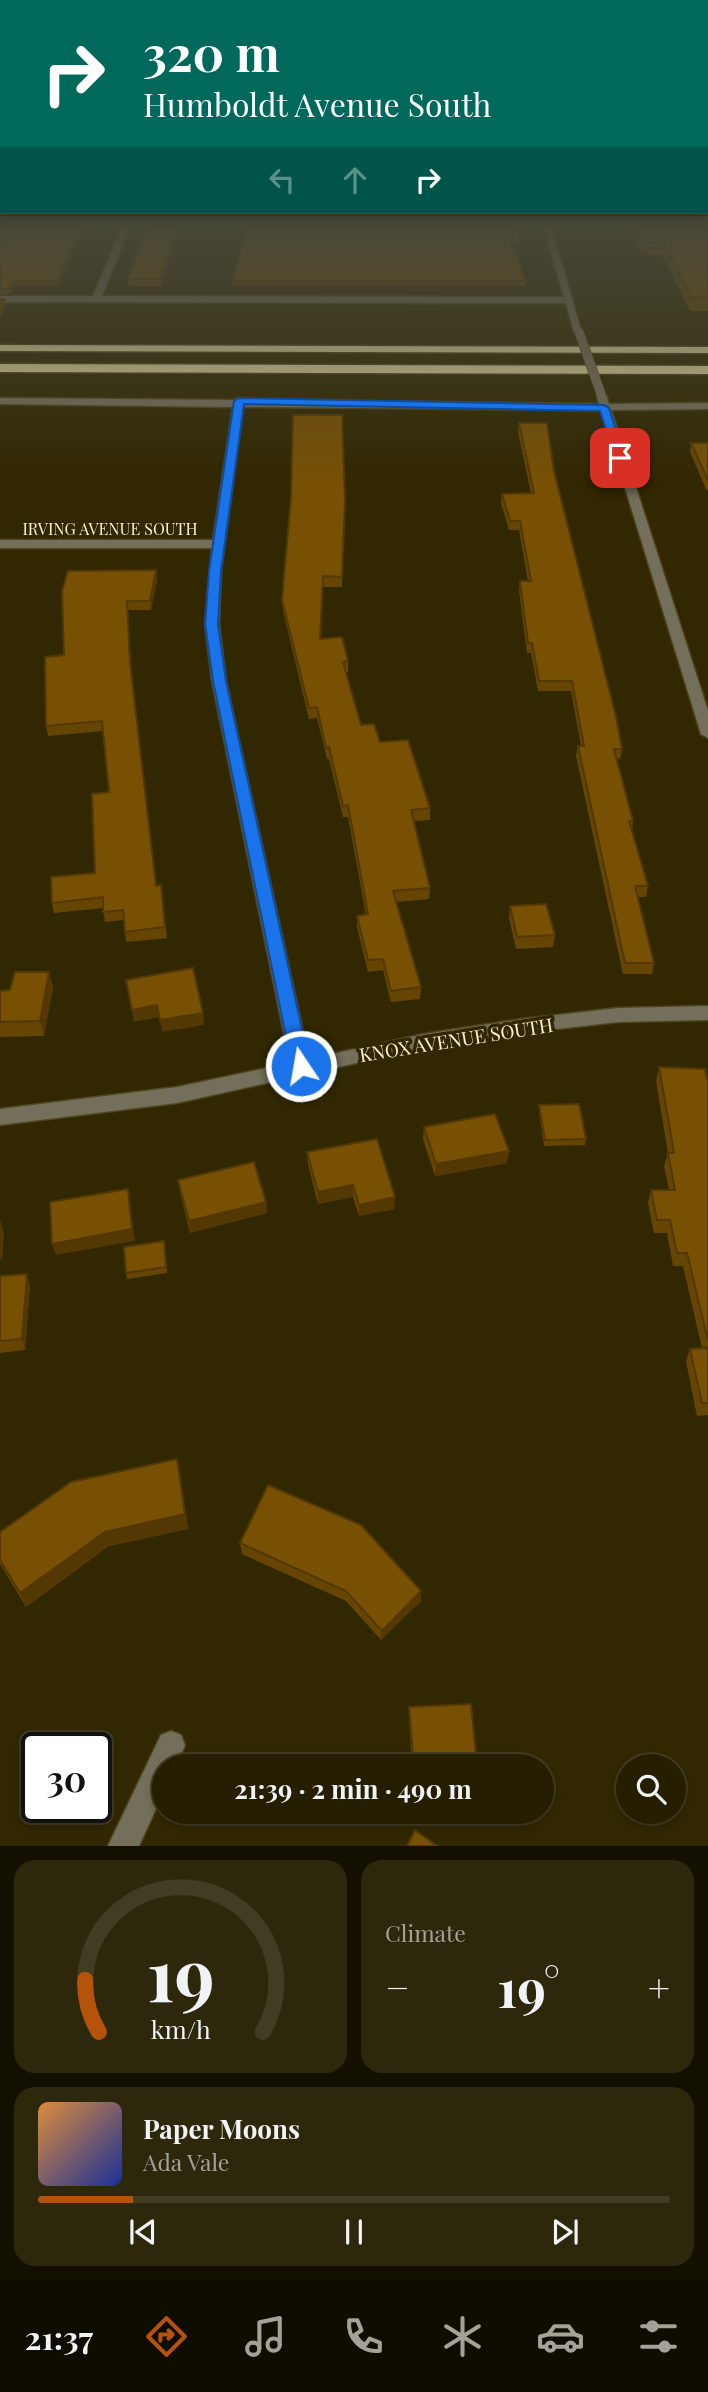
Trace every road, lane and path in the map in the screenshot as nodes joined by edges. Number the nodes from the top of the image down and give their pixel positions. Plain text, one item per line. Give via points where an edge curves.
1 (573, 309) edge
2 (0, 348) edge
3 (708, 350) edge
4 (0, 368) edge
5 (708, 370) edge
6 (0, 401) edge
7 (239, 401) junction
8 (708, 406) edge
9 (604, 408) junction
10 (0, 544) edge
11 (219, 544) junction
12 (708, 734) edge
13 (708, 1013) edge
14 (301, 1066) junction
15 (0, 1117) edge
16 (171, 1745) dead end
17 (123, 1846) edge

1 - 9 street, bridge
2 - 3 highway
4 - 5 highway
6 - 7 street
7 - 9 street
7 - 11 street
8 - 9 street
9 - 12 street
10 - 11 street, IRVING AVENUE SOUTH
11 - 14 street via 212,624 219,681
13 - 14 street, KNOX AVENUE SOUTH via 618,1015 522,1026
14 - 15 street, KNOX AVENUE SOUTH via 177,1095
16 - 17 street

